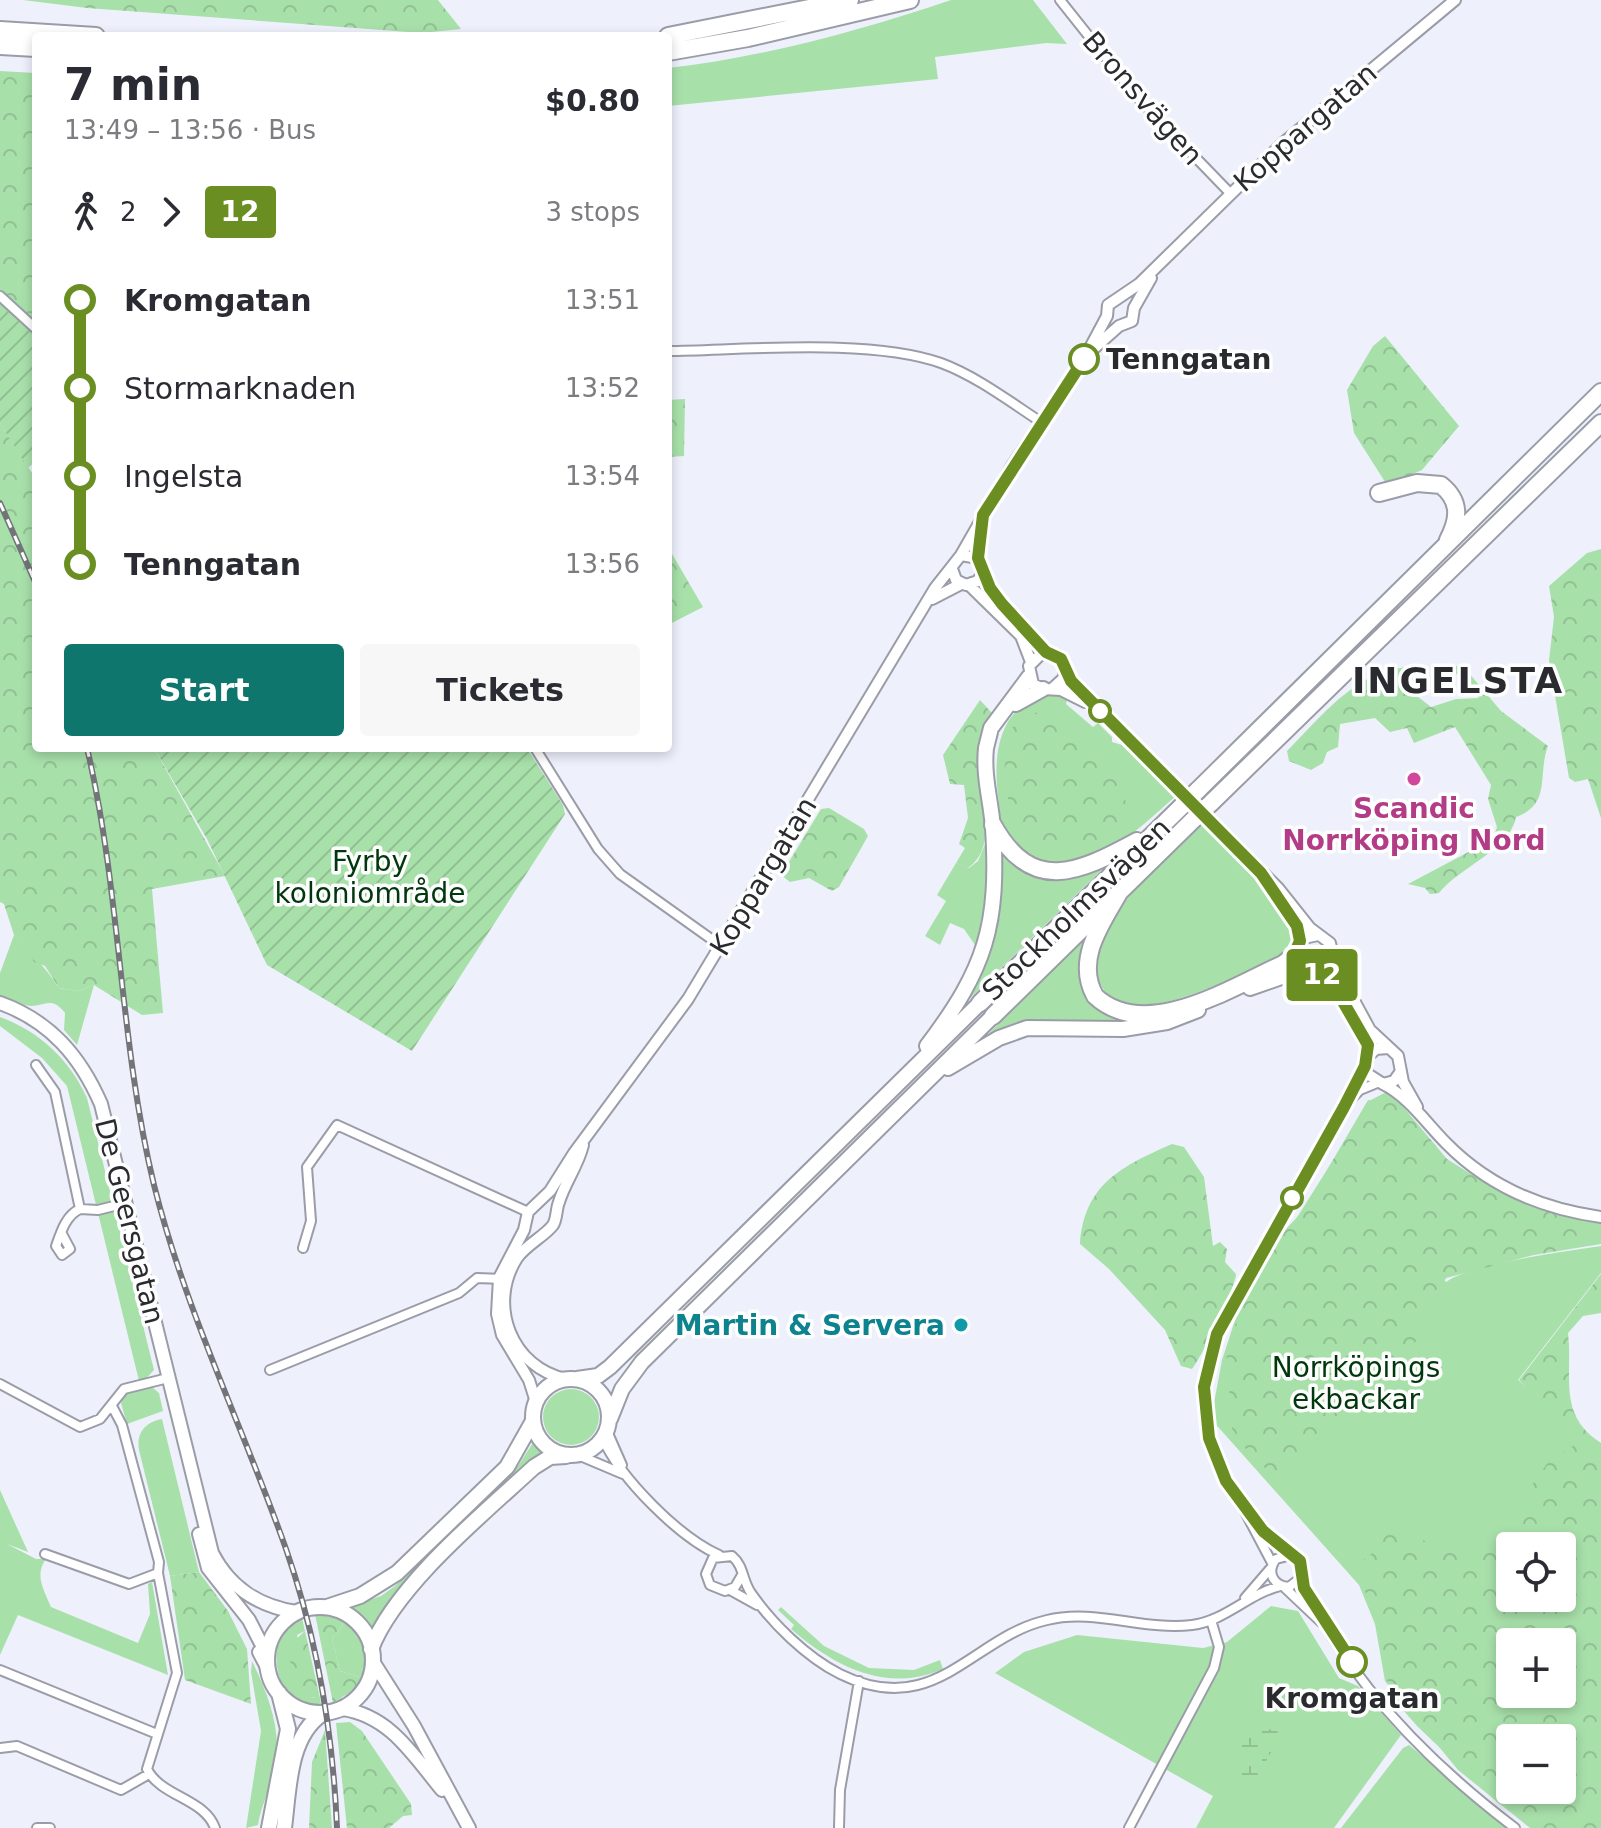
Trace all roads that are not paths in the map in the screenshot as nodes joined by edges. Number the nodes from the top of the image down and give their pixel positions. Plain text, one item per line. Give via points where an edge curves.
1 (850, 0) edge
2 (910, 0) edge
3 (1060, 0) edge
4 (1455, 0) edge
5 (0, 30) edge
6 (32, 32) edge
7 (672, 35) edge
8 (0, 46) edge
9 (32, 48) edge
10 (672, 51) edge
11 (1229, 192) junction
12 (1161, 263) junction
13 (0, 296) edge
14 (1122, 297) junction
15 (1134, 308) junction
16 (1107, 316) junction
17 (32, 325) edge
18 (1119, 326) junction
19 (672, 351) edge
20 (1084, 359) junction
21 (1601, 392) edge
22 (1041, 422) junction
23 (1601, 423) edge
24 (1379, 493) dead end
25 (983, 515) junction
26 (1441, 552) junction
27 (961, 555) junction
28 (978, 558) junction
29 (952, 569) junction
30 (983, 572) junction
31 (965, 584) junction
32 (930, 600) junction
33 (1046, 652) junction
34 (1030, 670) junction
35 (1065, 673) junction
36 (1048, 689) junction
37 (1006, 711) junction
38 (1100, 711) junction
39 (537, 752) edge
40 (993, 825) junction
41 (1156, 831) junction
42 (1261, 873) junction
43 (1119, 893) junction
44 (1318, 935) junction
45 (721, 946) junction
46 (1298, 948) junction
47 (1332, 960) junction
48 (1311, 970) junction
49 (0, 1003) edge
50 (980, 1003) joint
51 (993, 1016) joint
52 (1388, 1048) junction
53 (1366, 1061) junction
54 (36, 1065) dead end
55 (1401, 1071) junction
56 (927, 1081) junction
57 (1380, 1084) junction
58 (895, 1087) junction
59 (1344, 1107) junction
60 (1429, 1126) junction
61 (583, 1143) junction
62 (126, 1203) junction
63 (537, 1204) junction
64 (80, 1209) junction
65 (555, 1214) junction
66 (528, 1217) junction
67 (1601, 1217) edge
68 (543, 1232) junction
69 (62, 1234) dead end
70 (303, 1248) dead end
71 (503, 1279) junction
72 (270, 1370) dead end
73 (168, 1378) junction
74 (572, 1379) junction
75 (0, 1384) edge
76 (536, 1402) junction
77 (112, 1406) junction
78 (533, 1421) junction
79 (607, 1430) junction
80 (572, 1456) junction
81 (627, 1476) junction
82 (193, 1483) junction
83 (1242, 1507) junction
84 (692, 1540) junction
85 (45, 1554) dead end
86 (719, 1555) junction
87 (1292, 1555) junction
88 (1272, 1565) junction
89 (707, 1567) junction
90 (158, 1573) junction
91 (742, 1575) junction
92 (1302, 1576) junction
93 (1282, 1586) junction
94 (730, 1590) junction
95 (1239, 1605) junction
96 (327, 1607) junction
97 (764, 1610) junction
98 (296, 1612) junction
99 (1211, 1620) junction
100 (1331, 1633) junction
101 (373, 1656) junction
102 (269, 1664) junction
103 (0, 1670) edge
104 (859, 1681) junction
105 (277, 1689) junction
106 (343, 1709) junction
107 (322, 1714) junction
108 (157, 1734) junction
109 (0, 1748) edge
110 (286, 1771) junction
111 (149, 1774) junction
112 (454, 1804) junction
113 (37, 1828) edge
114 (50, 1828) edge
115 (215, 1828) edge
116 (269, 1828) edge
117 (284, 1828) edge
118 (469, 1828) edge
119 (839, 1828) edge
120 (1129, 1828) edge
121 (1515, 1828) edge

1 - 7 highway
2 - 10 highway
3 - 11 street, Bronsvägen via 1138,98
4 - 11 street, Koppargatan
5 - 6 highway
8 - 9 highway
11 - 12 street, Koppargatan
12 - 14 street, Koppargatan
12 - 15 street, Koppargatan
13 - 17 street
14 - 15 street
14 - 16 street via 1110,302
15 - 18 street via 1132,321
16 - 18 street
16 - 20 street
18 - 20 street
19 - 22 street via 861,350 918,356 961,373
20 - 22 street
21 - 26 highway, Stockholmsvägen
22 - 25 street
23 - 43 highway, Stockholmsvägen, bridge
24 - 26 highway via 1427,482 1448,490 1457,514
25 - 27 street
25 - 28 street
26 - 41 highway, Stockholmsvägen, bridge
27 - 28 street
27 - 29 street
28 - 30 street
29 - 31 street
29 - 32 street, Koppargatan
30 - 31 street via 978,581
30 - 33 street via 1002,604
31 - 32 street
31 - 34 street via 1021,636
32 - 45 street, Koppargatan
33 - 34 street
33 - 35 street via 1061,659
34 - 36 street
34 - 37 highway
35 - 36 street via 1061,683
35 - 38 street
36 - 37 highway
36 - 38 street
37 - 40 highway via 991,728 986,748
38 - 42 street
39 - 45 street via 598,849 620,874
40 - 41 highway via 1014,856 1054,871 1095,863
40 - 58 highway via 995,899 976,973
41 - 50 highway, Stockholmsvägen
42 - 44 street
42 - 46 street via 1290,913
43 - 46 highway via 1096,932 1088,964 1095,996 1116,1010 1136,1015 1168,1011 1283,964
43 - 51 highway, Stockholmsvägen
44 - 46 street
44 - 47 street via 1330,943
45 - 61 street, Koppargatan
46 - 48 street
47 - 48 street
47 - 52 street via 1370,1030
48 - 53 street via 1334,986 1348,1007 1366,1039
48 - 56 highway via 1280,975 1167,1022 1123,1029 1056,1025 1015,1031
49 - 62 main road, De Geersgatan via 54,1033 88,1074
50 - 58 highway, Stockholmsvägen
51 - 56 highway, Stockholmsvägen
52 - 53 street via 1376,1049
52 - 55 street via 1398,1056
53 - 57 street via 1366,1073
53 - 59 street
54 - 64 street via 55,1092
55 - 57 street via 1394,1081
55 - 60 street
56 - 79 highway, Stockholmsvägen via 642,1362 622,1389
57 - 59 street via 1360,1090
57 - 60 street via 1400,1095
58 - 74 highway, Stockholmsvägen via 610,1367 598,1376
59 - 83 street via 1229,1309 1208,1360 1204,1401 1209,1438
60 - 67 street via 1476,1169 1519,1194
61 - 63 street, Koppargatan
61 - 65 street, Koppargatan
62 - 64 street
62 - 73 main road, De Geersgatan
63 - 65 street via 547,1204
63 - 66 street
64 - 69 street via 70,1214
65 - 68 street via 552,1227
66 - 68 street via 533,1230
66 - 70 street via 337,1125 307,1167 311,1221
66 - 71 street
68 - 71 street
71 - 72 street via 477,1278 459,1293
71 - 74 street via 519,1352 534,1368
71 - 76 street via 498,1324
73 - 77 street via 124,1389
73 - 82 main road, De Geersgatan
74 - 76 highway via 551,1384
74 - 79 highway via 598,1390 607,1404
75 - 77 street via 80,1427 91,1425
76 - 78 highway
77 - 90 street
78 - 80 highway via 546,1447
78 - 96 highway via 507,1467 397,1573 360,1596
79 - 80 highway via 593,1449
79 - 81 street
80 - 81 street
80 - 101 highway via 542,1460 424,1573 389,1611
81 - 84 street
82 - 98 main road, De Geersgatan via 219,1566 257,1602
82 - 102 main road, De Geersgatan via 208,1568 249,1620
83 - 87 street
83 - 88 street
84 - 86 street
84 - 89 street
85 - 90 street via 129,1584
86 - 89 street
86 - 91 street via 735,1558
87 - 88 street via 1281,1556
87 - 92 street via 1303,1566
88 - 93 street via 1272,1578
88 - 95 street
89 - 94 street via 710,1585
90 - 108 street via 177,1673
91 - 94 street
91 - 97 street
92 - 93 street via 1293,1586
92 - 100 street
93 - 95 street
93 - 100 street
94 - 97 street
95 - 99 street
96 - 98 highway
96 - 101 highway via 353,1620
97 - 104 street via 819,1661
98 - 102 highway via 275,1634
99 - 104 street via 1181,1625 1083,1616 1048,1619 1023,1628 938,1679 890,1686
99 - 120 street via 1219,1647 1214,1668
100 - 121 street via 1426,1752
101 - 106 highway via 366,1687
101 - 112 main road
102 - 105 highway
103 - 108 street
104 - 119 street via 840,1790
105 - 107 highway via 294,1707
105 - 110 highway
106 - 107 highway
106 - 112 main road via 388,1727
107 - 110 highway via 302,1733
108 - 111 street via 146,1764
109 - 111 street via 17,1746 121,1790
110 - 116 highway
110 - 117 highway
111 - 115 street via 206,1814
112 - 118 main road
113 - 114 street

